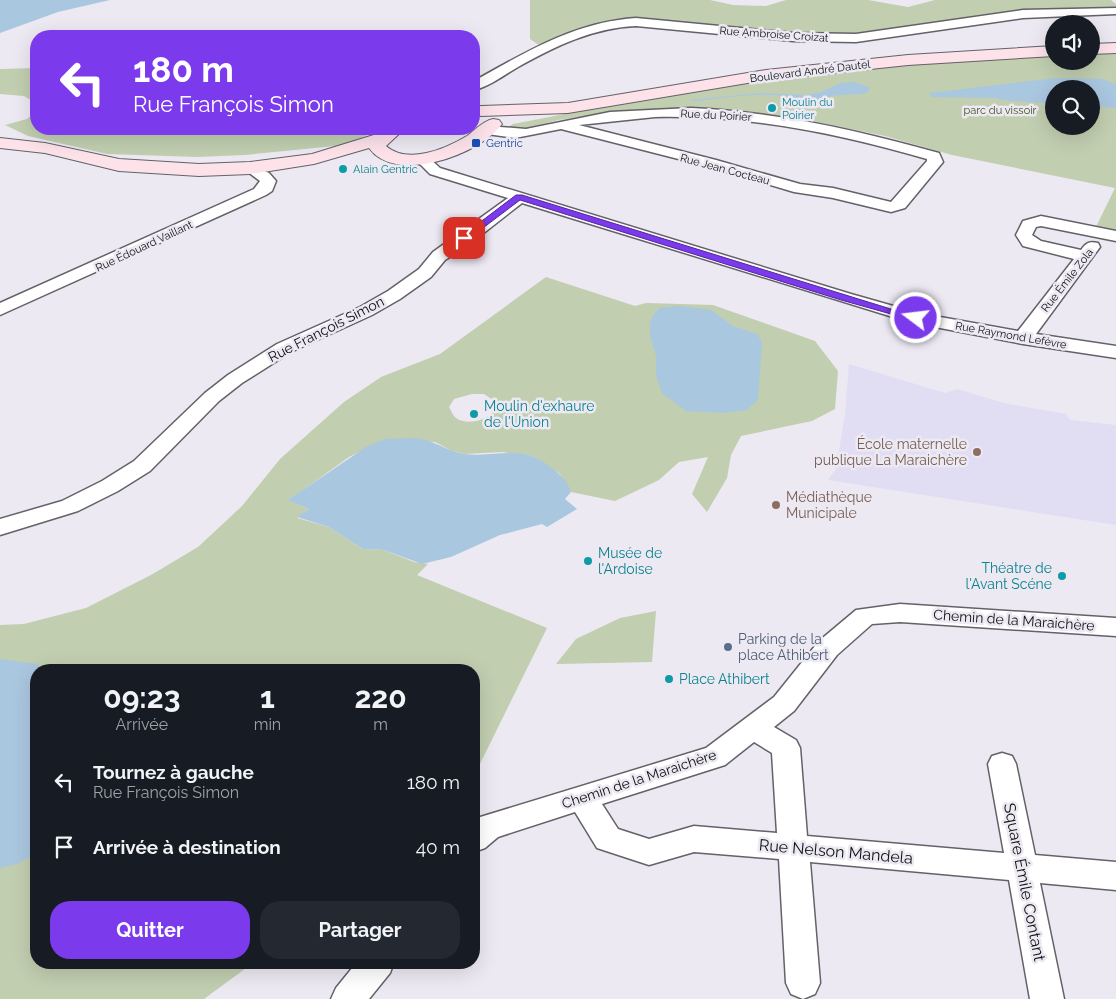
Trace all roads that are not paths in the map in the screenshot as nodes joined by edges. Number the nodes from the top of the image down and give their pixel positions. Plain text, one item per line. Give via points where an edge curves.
1 (1116, 11) edge
2 (1116, 48) edge
3 (1100, 49) edge
4 (1045, 51) edge
5 (480, 83) edge
6 (568, 108) junction
7 (480, 110) edge
8 (480, 111) edge
9 (560, 125) junction
10 (490, 127) junction
11 (480, 133) edge
12 (477, 135) edge
13 (387, 140) edge
14 (0, 143) edge
15 (0, 154) edge
16 (424, 160) junction
17 (256, 172) junction
18 (519, 197) junction
19 (891, 207) joint
20 (1110, 234) edge
21 (1083, 256) junction
22 (0, 310) edge
23 (1024, 338) junction
24 (1116, 352) edge
25 (0, 527) edge
26 (1116, 627) edge
27 (753, 728) junction
28 (1002, 764) dead end
29 (582, 798) junction
30 (480, 834) edge
31 (793, 848) junction
32 (1022, 867) junction
33 (1116, 876) edge
34 (372, 969) edge
35 (803, 983) dead end
36 (348, 999) edge
37 (1047, 999) edge

1 - 5 street, Rue Ambroise Croizat via 1023,14 856,38 793,37 622,22 595,27
2 - 3 main road
4 - 6 main road, Boulevard André Dautel via 908,60 766,75
6 - 7 main road, Boulevard André Dautel
6 - 10 main road, Boulevard André Dautel
8 - 10 main road via 491,116
9 - 10 street, Rue du Poirier via 522,134
9 - 19 street, Rue Jean Cocteau via 711,163 764,180 833,192
9 - 19 street, Rue du Poirier via 655,113 699,113 800,123 860,135 934,156 935,162 905,198 899,205
10 - 11 main road, Boulevard André Dautel
12 - 16 main road, Boulevard André Dautel via 448,152
13 - 14 main road via 314,159 250,168 199,170 124,166 45,148
13 - 16 main road via 399,159
13 - 17 main road
15 - 17 main road via 33,153 144,173
16 - 18 street, Rue Raymond Lefèvre via 435,170
17 - 22 street, Rue Édouard Vaillant via 268,181 260,192
18 - 23 street, Rue Raymond Lefèvre via 916,318
18 - 25 street, Rue François Simon via 438,256 425,273 394,295 284,348 235,379 212,397 142,466 70,506
20 - 21 street, Rue Émile Zola
20 - 21 street via 1041,221 1029,224 1024,235 1029,242
21 - 23 street, Rue Émile Zola
23 - 24 street, Rue Raymond Lefèvre
26 - 27 street, Chemin de la Maraichère via 900,613 865,616 828,648 784,704
27 - 29 street, Chemin de la Maraichère via 714,757
27 - 31 street via 786,748
28 - 32 street, Square Émile Contant
29 - 30 street, Chemin de la Maraichère via 488,827
29 - 31 street, Rue Nelson Mandela via 608,839 649,852 694,839
31 - 32 street, Rue Nelson Mandela
31 - 35 street
32 - 33 street, Rue Nelson Mandela
32 - 37 street, Square Émile Contant
34 - 36 street

